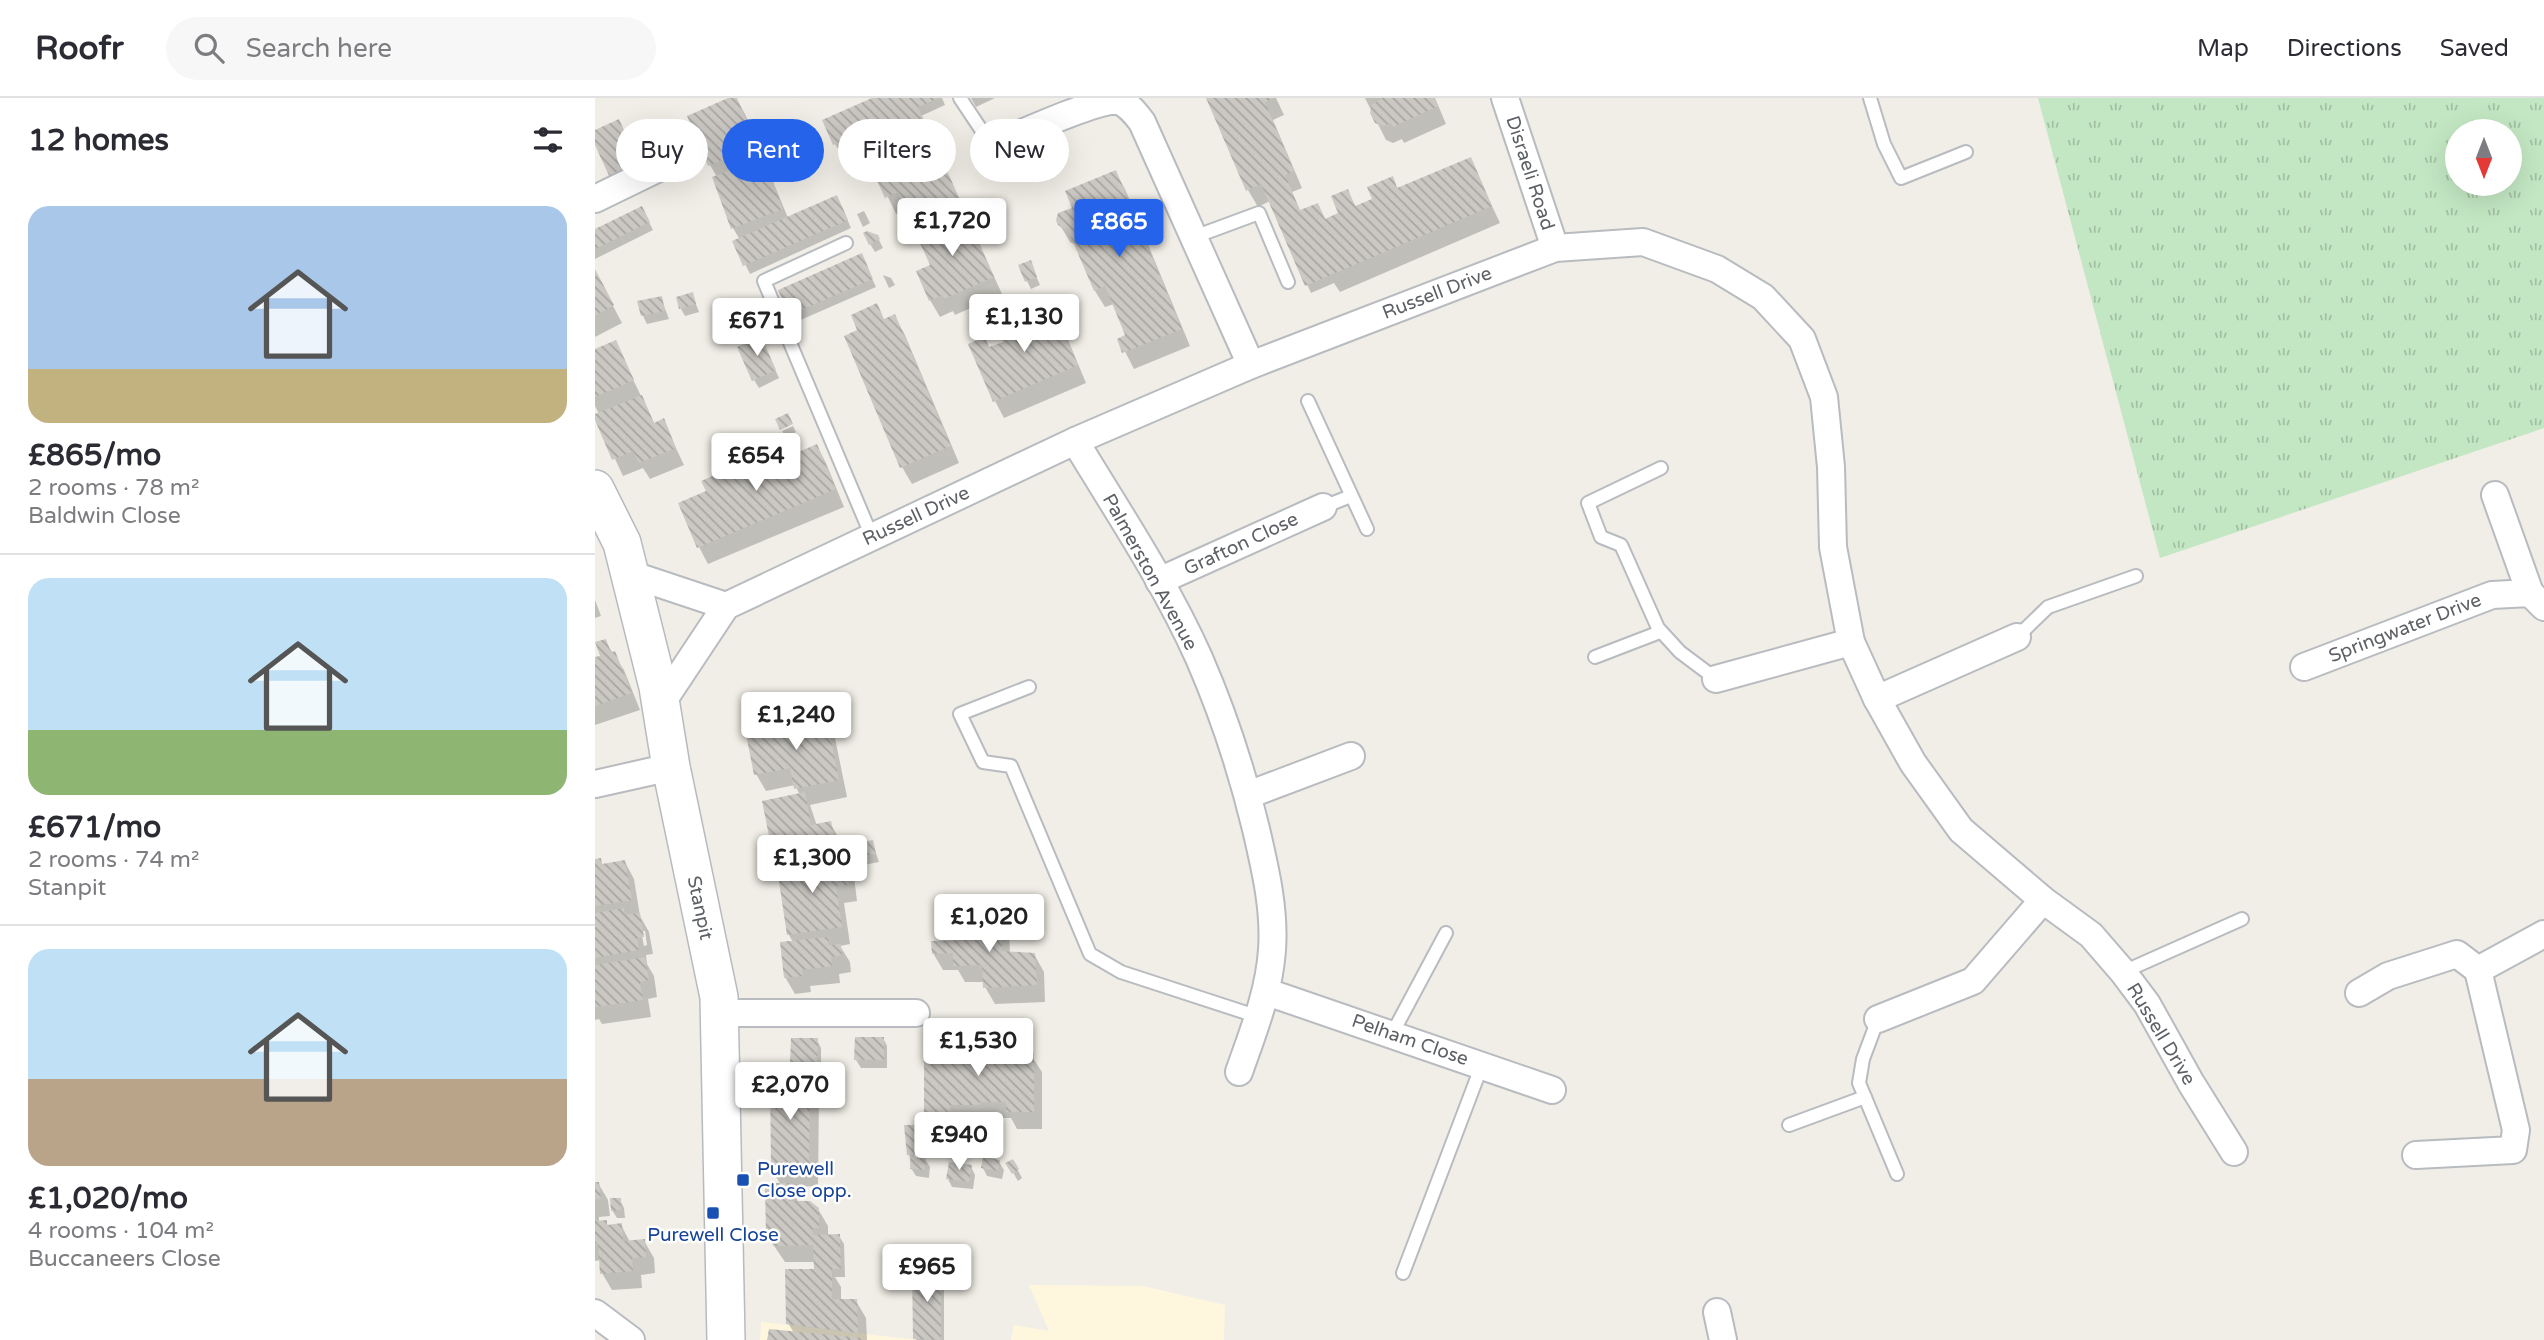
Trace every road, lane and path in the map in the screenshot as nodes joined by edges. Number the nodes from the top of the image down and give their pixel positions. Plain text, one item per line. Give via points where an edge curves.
1 (960, 98) edge
2 (1505, 98) edge
3 (1870, 98) edge
4 (1133, 103) edge
5 (974, 119) edge
6 (1053, 119) edge
7 (1966, 152) dead end
8 (630, 182) edge
9 (595, 199) edge
10 (1194, 237) junction
11 (846, 243) dead end
12 (1555, 248) junction
13 (1287, 282) dead end
14 (1251, 365) junction
15 (1308, 401) dead end
16 (1075, 441) junction
17 (1661, 468) dead end
18 (595, 489) edge
19 (2495, 495) dead end
20 (1351, 496) junction
21 (1323, 507) joint
22 (1367, 529) dead end
23 (871, 537) junction
24 (629, 574) junction
25 (2136, 576) dead end
26 (1160, 581) junction
27 (2537, 600) edge
28 (726, 606) junction
29 (1660, 632) junction
30 (2017, 637) joint
31 (1851, 642) junction
32 (1595, 657) dead end
33 (2304, 667) dead end
34 (1716, 679) joint
35 (1029, 687) dead end
36 (1877, 699) junction
37 (661, 704) junction
38 (1351, 756) dead end
39 (671, 767) junction
40 (595, 784) edge
41 (1248, 795) junction
42 (2043, 900) junction
43 (2242, 919) dead end
44 (1446, 933) dead end
45 (2544, 933) edge
46 (2478, 970) junction
47 (2123, 972) junction
48 (2359, 993) dead end
49 (1263, 1004) junction
50 (720, 1013) junction
51 (916, 1013) dead end
52 (1878, 1019) joint
53 (1392, 1034) junction
54 (1482, 1065) junction
55 (1239, 1072) dead end
56 (1552, 1090) dead end
57 (1865, 1097) junction
58 (1789, 1125) dead end
59 (2234, 1152) dead end
60 (2416, 1155) dead end
61 (1897, 1174) dead end
62 (1403, 1273) dead end
63 (1717, 1312) dead end
64 (595, 1313) edge
65 (631, 1340) edge
66 (726, 1340) edge
67 (1723, 1340) edge

1 - 5 lane
2 - 12 street, Disraeli Road
3 - 7 lane via 1884,144 1901,178
4 - 6 street via 1116,99 1092,102
4 - 10 street
8 - 9 street
10 - 13 lane via 1259,213
10 - 14 street
11 - 23 lane via 764,281
12 - 14 street, Russell Drive
12 - 31 street, Russell Drive via 1643,242 1717,269 1763,297 1802,339 1824,397 1833,547
14 - 16 street, Russell Drive
15 - 20 lane
16 - 23 street, Russell Drive
16 - 26 street, Palmerston Avenue
17 - 29 lane via 1588,503 1601,537 1621,545
18 - 24 street, Stanpit via 622,543
19 - 27 street
20 - 21 lane
20 - 22 lane
21 - 26 street, Grafton Close
23 - 28 street, Russell Drive
24 - 28 street
24 - 37 street, Stanpit
25 - 30 lane via 2048,607
26 - 41 street, Palmerston Avenue via 1198,656
27 - 33 street, Springwater Drive via 2491,595
28 - 37 street
29 - 32 lane
29 - 34 lane
30 - 36 street
31 - 34 street
31 - 36 street, Russell Drive
35 - 49 lane via 960,714 983,762 1010,766 1090,954 1121,972
36 - 42 street, Russell Drive via 1913,763 1961,830
37 - 39 street, Stanpit
38 - 41 street
39 - 40 street
39 - 50 street, Stanpit
41 - 49 street, Palmerston Avenue via 1272,928
42 - 47 street, Russell Drive via 2091,935
42 - 52 street via 1973,981
43 - 47 lane
44 - 53 lane
45 - 46 street
46 - 48 street via 2457,954 2388,976
46 - 60 street via 2516,1130 2513,1150
47 - 59 street, Russell Drive via 2147,1004
49 - 53 street, Pelham Close
49 - 55 street, Palmerston Avenue
50 - 51 street
50 - 66 street, Stanpit
52 - 57 lane via 1863,1059 1859,1083
53 - 54 street, Pelham Close
54 - 56 street, Pelham Close
54 - 62 lane
57 - 58 lane
57 - 61 lane
63 - 67 street
64 - 65 street

